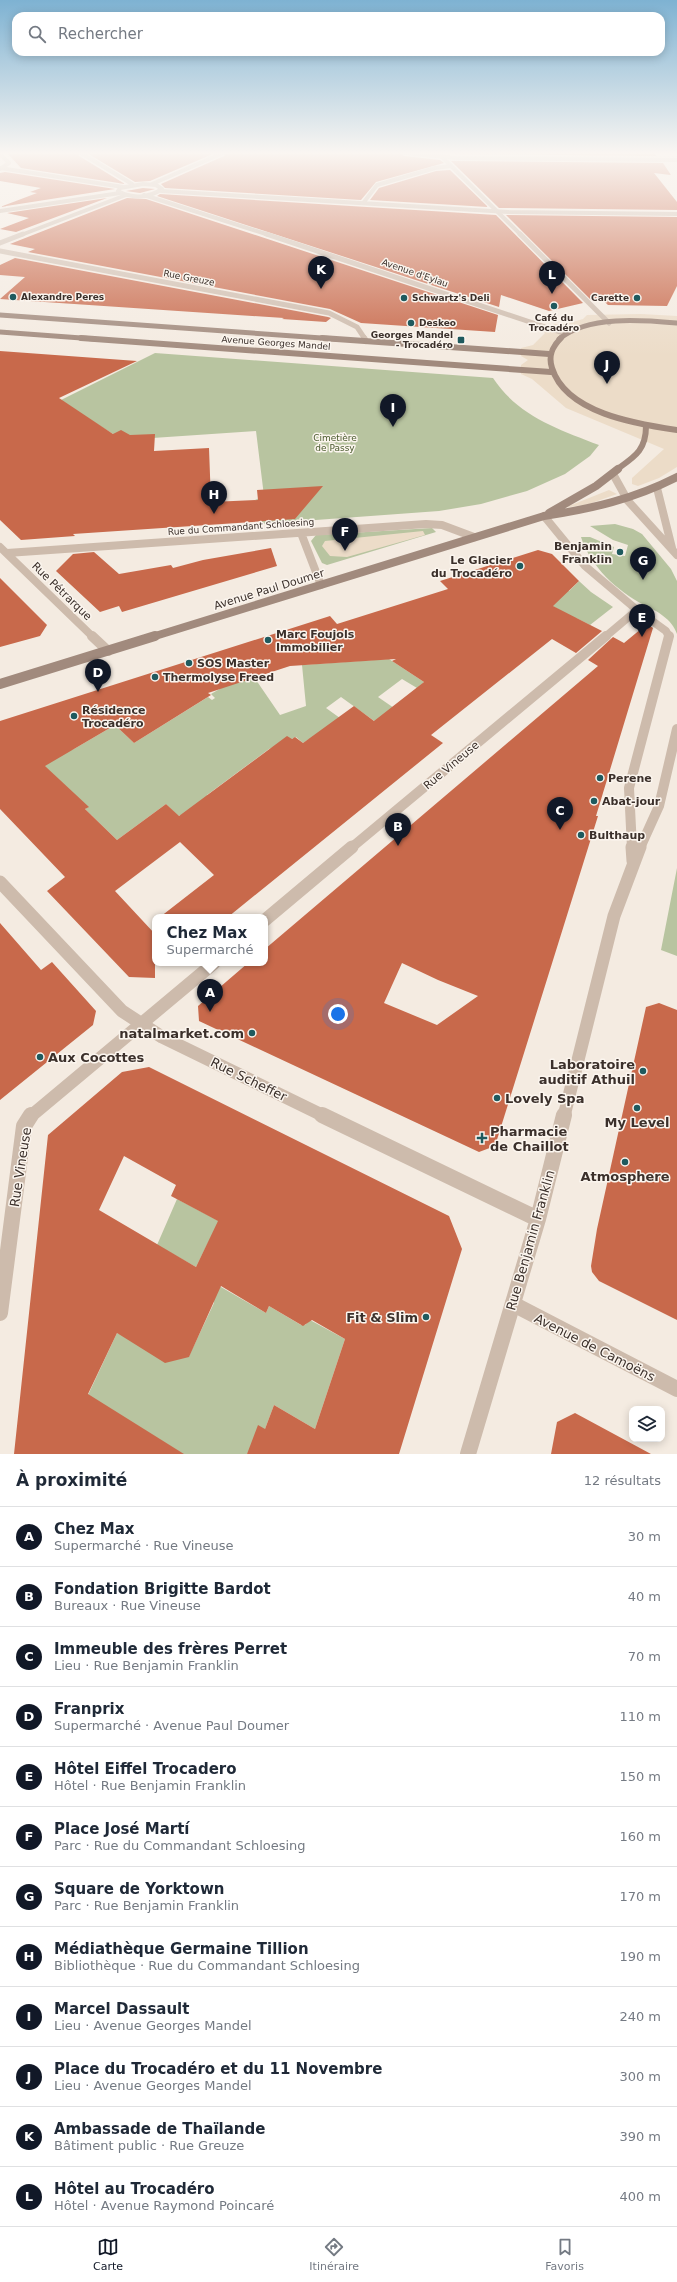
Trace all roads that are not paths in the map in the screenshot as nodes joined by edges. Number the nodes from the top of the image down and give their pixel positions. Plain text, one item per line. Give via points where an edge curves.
1 (58, 221) edge
2 (223, 221) edge
3 (506, 221) edge
4 (0, 243) edge
5 (0, 251) edge
6 (0, 315) edge
7 (609, 323) junction
8 (677, 323) edge
9 (0, 332) edge
10 (566, 334) junction
11 (366, 341) junction
12 (549, 354) junction
13 (551, 372) junction
14 (646, 426) junction
15 (677, 430) edge
16 (613, 474) junction
17 (677, 477) edge
18 (657, 488) junction
19 (628, 501) junction
20 (544, 516) junction
21 (301, 533) junction
22 (474, 537) junction
23 (672, 548) junction
24 (3, 550) edge
25 (677, 556) edge
26 (321, 585) junction
27 (637, 610) junction
28 (108, 652) junction
29 (0, 684) edge
30 (677, 729) edge
31 (633, 863) junction
32 (0, 882) edge
33 (268, 918) edge
34 (210, 966) edge
35 (141, 1023) junction
36 (538, 1219) junction
37 (513, 1304) junction
38 (0, 1312) edge
39 (677, 1389) edge
40 (468, 1454) edge

1 - 4 street
2 - 10 street, Avenue d'Eylau
3 - 7 street
5 - 11 street, Rue Greuze via 330,313 357,327
6 - 11 main road, Avenue Georges Mandel
7 - 8 main road
7 - 10 main road
9 - 13 main road, Avenue Georges Mandel
10 - 12 main road
11 - 12 main road, Avenue Georges Mandel
12 - 13 main road
13 - 14 main road via 562,387 581,402 610,415
14 - 15 main road
14 - 16 main road, Avenue Paul Doumer via 646,437 639,453
16 - 19 street
16 - 20 main road, Avenue Paul Doumer
17 - 18 main road, Avenue Paul Doumer
18 - 19 main road, Avenue Paul Doumer
18 - 23 street
19 - 20 main road, Avenue Paul Doumer via 596,509
19 - 23 street
20 - 22 main road, Avenue Paul Doumer
20 - 27 street, Rue Benjamin Franklin via 585,566
21 - 22 street, Rue du Commandant Schloesing via 426,524 442,525
21 - 24 street, Rue du Commandant Schloesing
21 - 26 street
22 - 26 main road, Avenue Paul Doumer
23 - 25 street
24 - 28 street, Rue Pétrarque
26 - 28 main road, Avenue Paul Doumer
27 - 31 street, Rue Benjamin Franklin via 669,636 629,788
27 - 33 street, Rue Vineuse
28 - 29 main road, Avenue Paul Doumer
30 - 31 street, Rue Benjamin Franklin via 659,806
31 - 36 street, Rue Benjamin Franklin via 604,953
32 - 35 street, Rue Scheffer via 122,1010
34 - 35 street, Rue Vineuse
35 - 36 street, Rue Scheffer via 162,1037
35 - 38 street, Rue Vineuse via 33,1112 24,1126
36 - 37 street, Rue Benjamin Franklin
37 - 39 street, Avenue de Camoëns
37 - 40 street, Rue Benjamin Franklin

